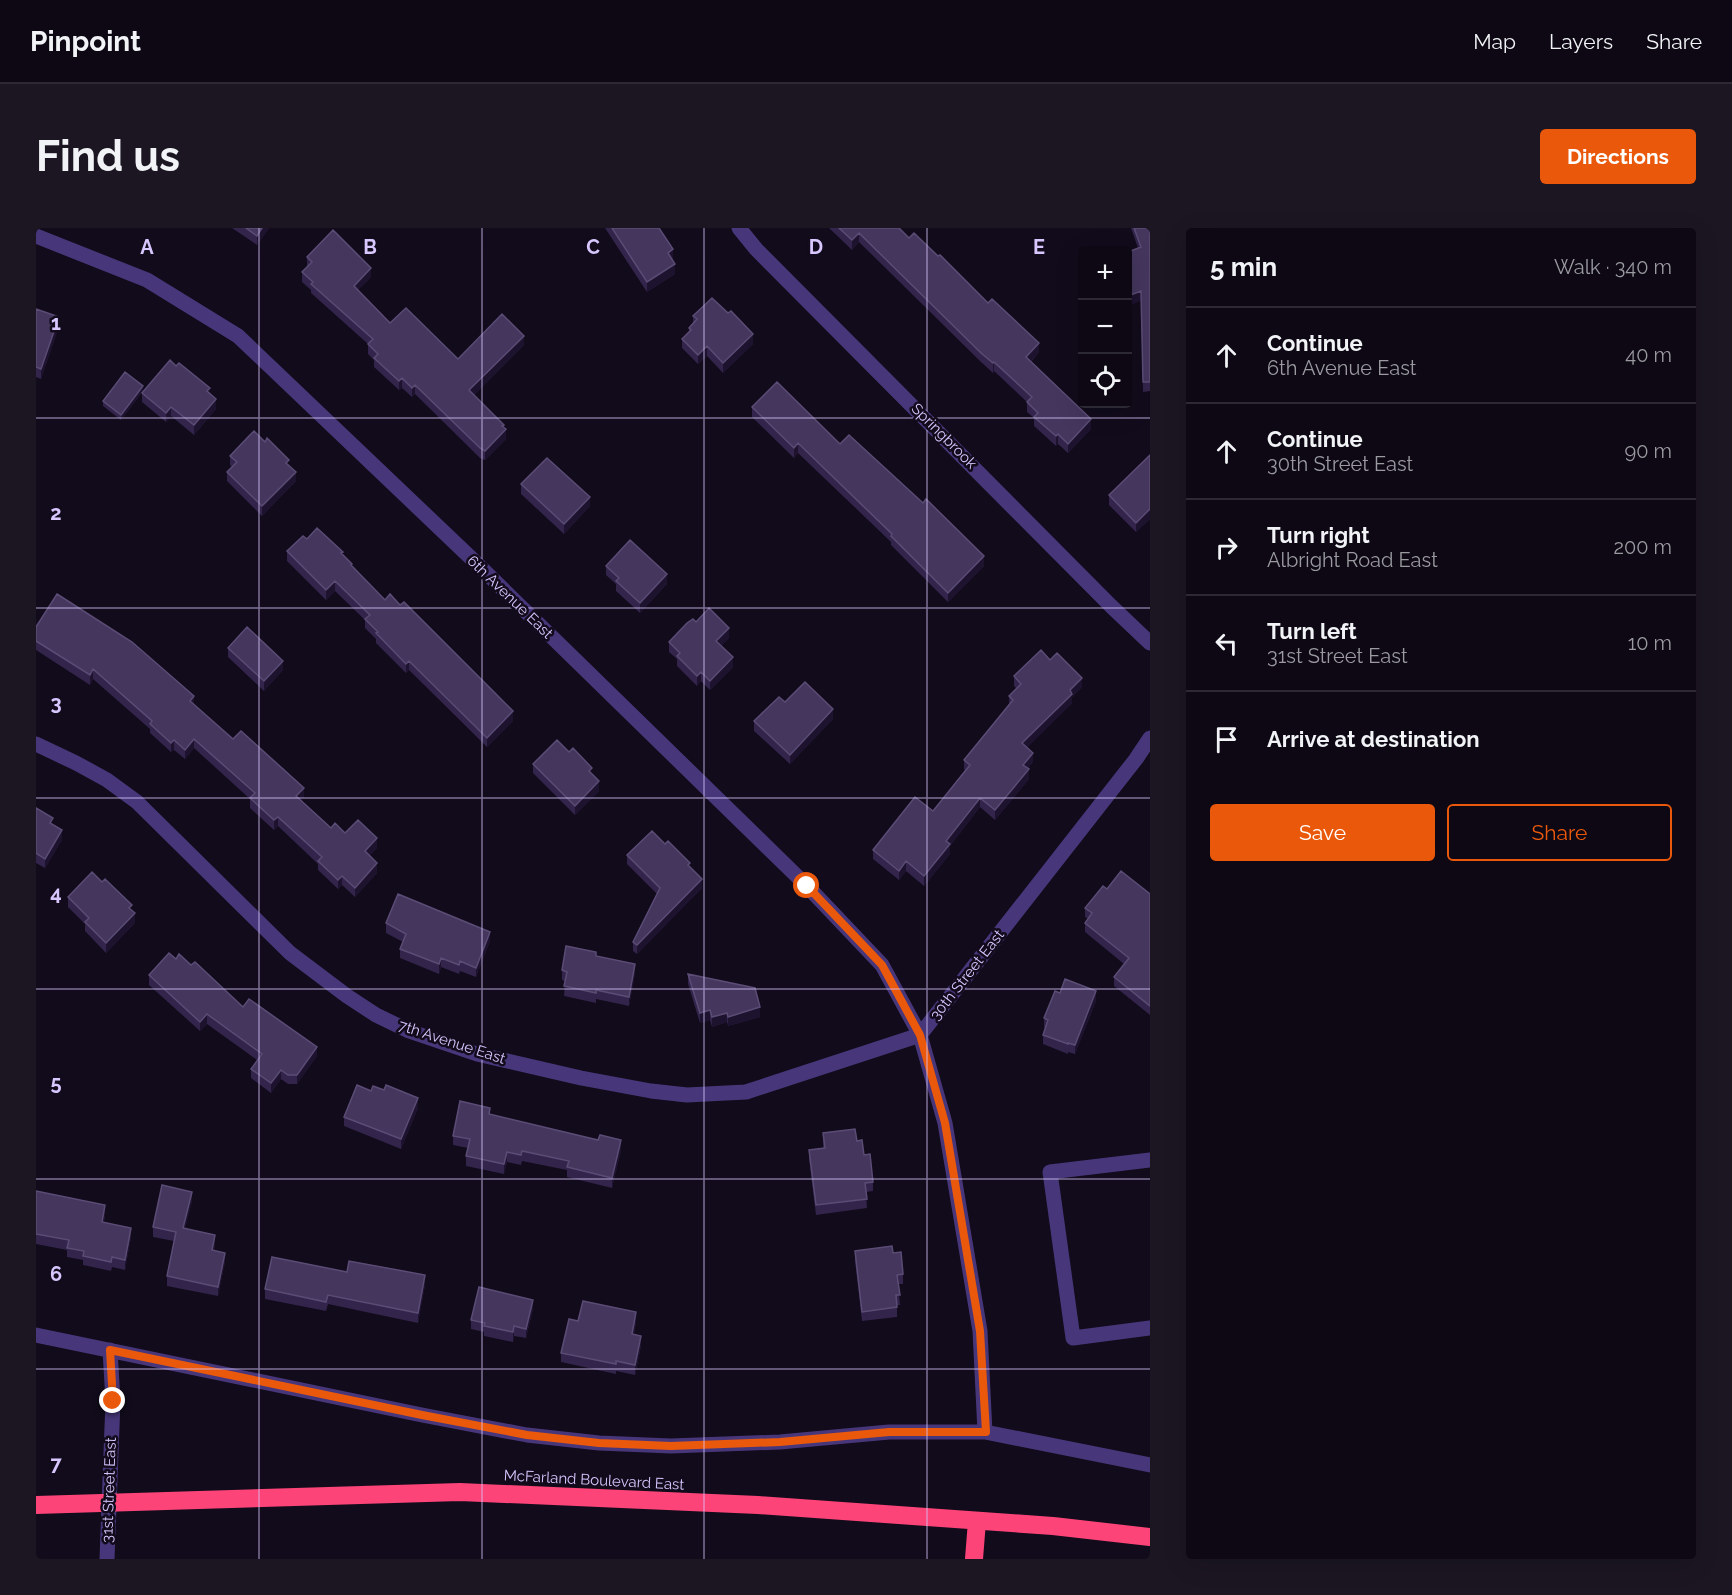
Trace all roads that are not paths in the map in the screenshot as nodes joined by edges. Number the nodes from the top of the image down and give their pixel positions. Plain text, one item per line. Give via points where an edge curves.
1 (739, 228) edge
2 (36, 236) edge
3 (1150, 643) edge
4 (1150, 738) edge
5 (36, 744) edge
6 (920, 1035) junction
7 (1150, 1160) edge
8 (1150, 1328) edge
9 (36, 1335) edge
10 (110, 1350) junction
11 (986, 1432) junction
12 (1150, 1465) edge
13 (108, 1502) junction
14 (36, 1505) edge
15 (977, 1521) junction
16 (1150, 1536) edge
17 (107, 1559) edge
18 (974, 1559) edge

1 - 3 street, Springbrook
2 - 6 street, 6th Avenue East via 147,280 238,336 807,886 882,965
4 - 6 street, 30th Street East
5 - 6 street, 7th Avenue East via 107,780 137,802 290,953 347,996 409,1031 477,1054 593,1080 687,1095 746,1092
6 - 11 street, 30th Street East via 945,1123 980,1331
7 - 8 street via 1050,1172 1073,1338
9 - 10 street
10 - 11 street via 434,1418 599,1443 671,1446 889,1432
10 - 13 street, 31st Street East via 113,1401
11 - 12 street
13 - 14 highway, McFarland Boulevard East
13 - 15 highway, McFarland Boulevard East via 460,1492 758,1505
13 - 17 street, 31st Street East
15 - 16 highway, McFarland Boulevard East
15 - 18 highway

